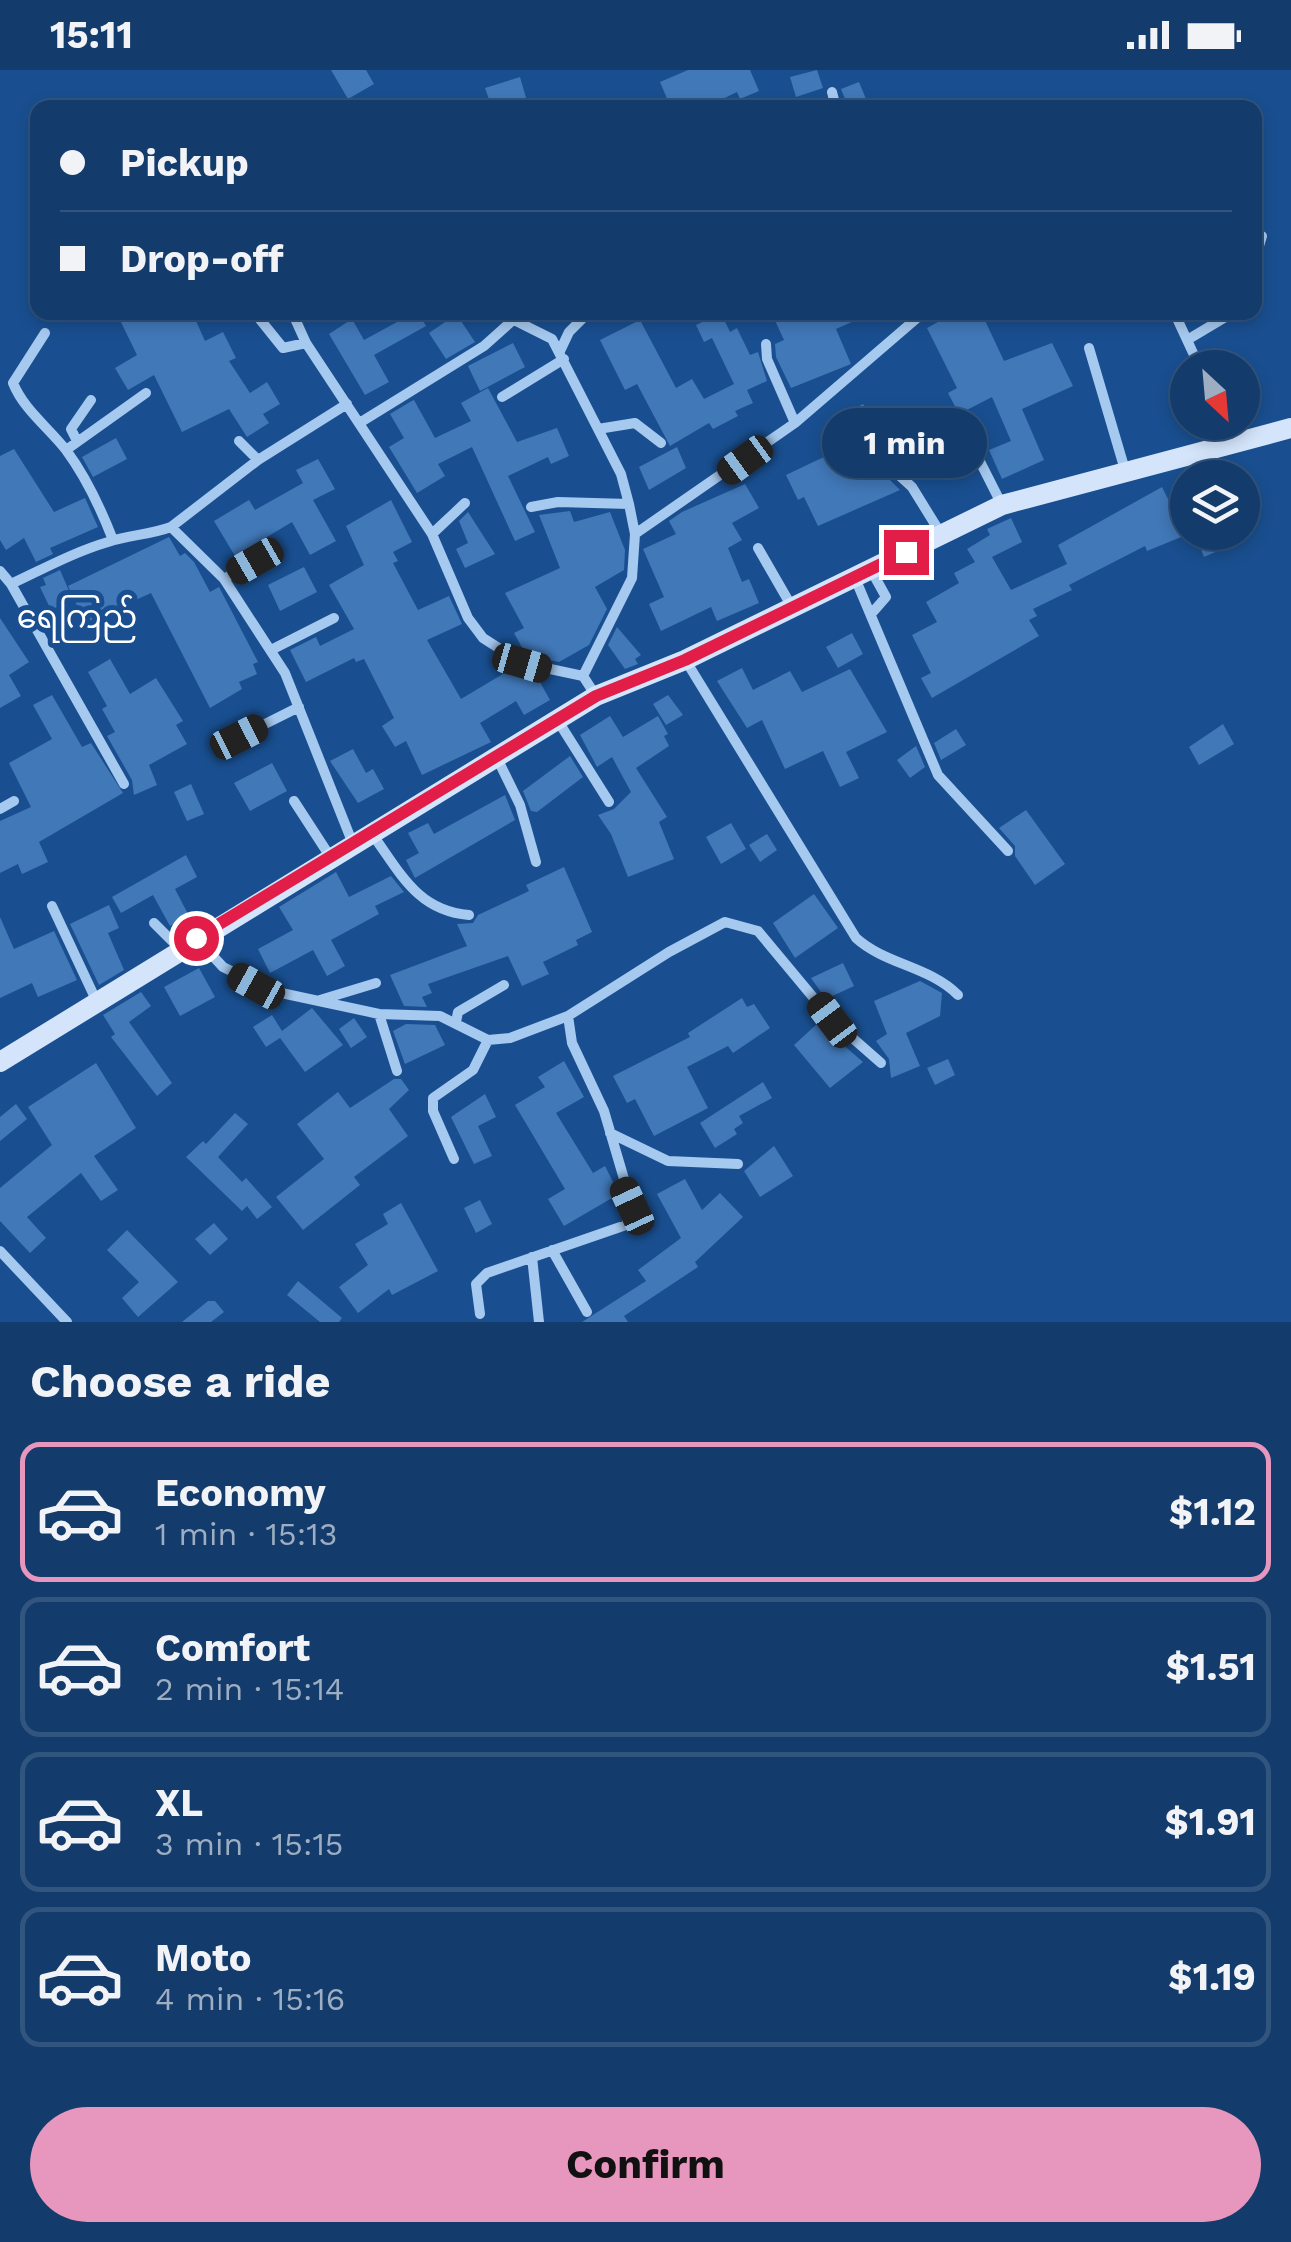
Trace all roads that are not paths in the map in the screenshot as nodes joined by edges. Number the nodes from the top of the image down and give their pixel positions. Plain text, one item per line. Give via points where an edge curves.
1 (832, 92) dead end
2 (834, 100) edge
3 (261, 320) edge
4 (296, 320) edge
5 (514, 320) joint
6 (581, 320) edge
7 (908, 320) edge
8 (1178, 320) edge
9 (1221, 320) edge
10 (46, 333) dead end
11 (1188, 340) junction
12 (306, 343) junction
13 (766, 344) dead end
14 (1089, 348) dead end
15 (1192, 350) edge
16 (562, 355) junction
17 (146, 393) dead end
18 (502, 396) dead end
19 (91, 400) dead end
20 (347, 404) junction
21 (361, 422) junction
22 (795, 423) junction
23 (962, 426) dead end
24 (1291, 428) edge
25 (598, 429) junction
26 (77, 440) junction
27 (1234, 440) edge
28 (238, 441) dead end
29 (661, 443) dead end
30 (1235, 443) junction
31 (66, 450) junction
32 (879, 457) dead end
33 (258, 460) junction
34 (1124, 470) junction
35 (465, 504) dead end
36 (629, 504) junction
37 (1002, 505) junction
38 (530, 507) dead end
39 (171, 526) junction
40 (432, 534) junction
41 (634, 534) junction
42 (941, 534) junction
43 (114, 540) junction
44 (758, 548) dead end
45 (255, 561) dead end
46 (0, 571) edge
47 (863, 574) junction
48 (224, 579) junction
49 (11, 584) junction
50 (792, 608) junction
51 (872, 613) junction
52 (334, 618) dead end
53 (271, 650) junction
54 (685, 660) junction
55 (583, 676) junction
56 (596, 696) junction
57 (300, 707) junction
58 (558, 720) junction
59 (239, 737) dead end
60 (497, 758) junction
61 (124, 784) dead end
62 (14, 801) dead end
63 (294, 801) dead end
64 (609, 802) dead end
65 (0, 809) edge
66 (363, 838) junction
67 (1008, 851) dead end
68 (330, 858) junction
69 (536, 862) dead end
70 (52, 906) dead end
71 (468, 915) dead end
72 (154, 923) dead end
73 (188, 943) junction
74 (376, 982) dead end
75 (504, 984) dead end
76 (958, 995) dead end
77 (96, 1000) junction
78 (320, 1001) junction
79 (379, 1014) junction
80 (568, 1016) junction
81 (456, 1022) junction
82 (488, 1040) junction
83 (0, 1062) edge
84 (881, 1063) dead end
85 (397, 1071) dead end
86 (610, 1132) junction
87 (454, 1159) dead end
88 (738, 1164) dead end
89 (552, 1250) junction
90 (0, 1251) edge
91 (532, 1257) junction
92 (587, 1312) dead end
93 (480, 1314) dead end
94 (67, 1322) edge
95 (539, 1322) edge

1 - 2 street
3 - 12 street via 284,348
4 - 12 street
5 - 16 street via 552,339
5 - 21 street
6 - 16 street
7 - 22 street
8 - 11 street
9 - 11 street
10 - 31 street via 13,383
11 - 15 street
12 - 20 street
13 - 22 street
14 - 34 street
16 - 18 street
16 - 25 street
17 - 26 street
19 - 26 street via 70,429
20 - 21 street
20 - 33 street
21 - 40 street
22 - 41 street
23 - 37 street
24 - 30 street
25 - 29 street via 635,423
25 - 36 street
26 - 31 street
27 - 30 street
28 - 33 street
30 - 34 street
31 - 43 street
32 - 42 street via 912,487
33 - 39 street
34 - 37 street
35 - 40 street
36 - 38 street
36 - 41 street
37 - 42 street
39 - 43 street
39 - 48 street
40 - 55 street via 483,638 522,663
41 - 55 street via 632,578
42 - 47 street
43 - 49 street
44 - 50 street
45 - 48 street
46 - 49 street
47 - 50 street
47 - 51 street
47 - 51 street via 886,596
48 - 53 street
49 - 61 street
50 - 54 street
51 - 67 street via 938,774
52 - 53 street
53 - 57 street
54 - 56 street
54 - 76 street via 856,938
55 - 56 street
56 - 58 street
57 - 59 street
57 - 66 street
58 - 60 street
58 - 64 street
60 - 66 street
60 - 69 street via 520,805
62 - 65 street
63 - 68 street
66 - 68 street
66 - 71 street via 432,908
68 - 73 street
70 - 77 street
72 - 73 street
73 - 77 street
73 - 78 street via 256,986
74 - 78 street
75 - 81 street via 458,1012
77 - 83 street
78 - 79 street
79 - 81 street
79 - 85 street
80 - 82 street
80 - 84 street via 725,922 758,931 832,1020
80 - 86 street via 572,1043
81 - 82 street
82 - 87 street via 472,1070 433,1098
86 - 88 street via 668,1161
86 - 89 street via 631,1218
89 - 91 street
89 - 92 street
90 - 94 street
91 - 93 street via 487,1273 476,1284
91 - 95 street

